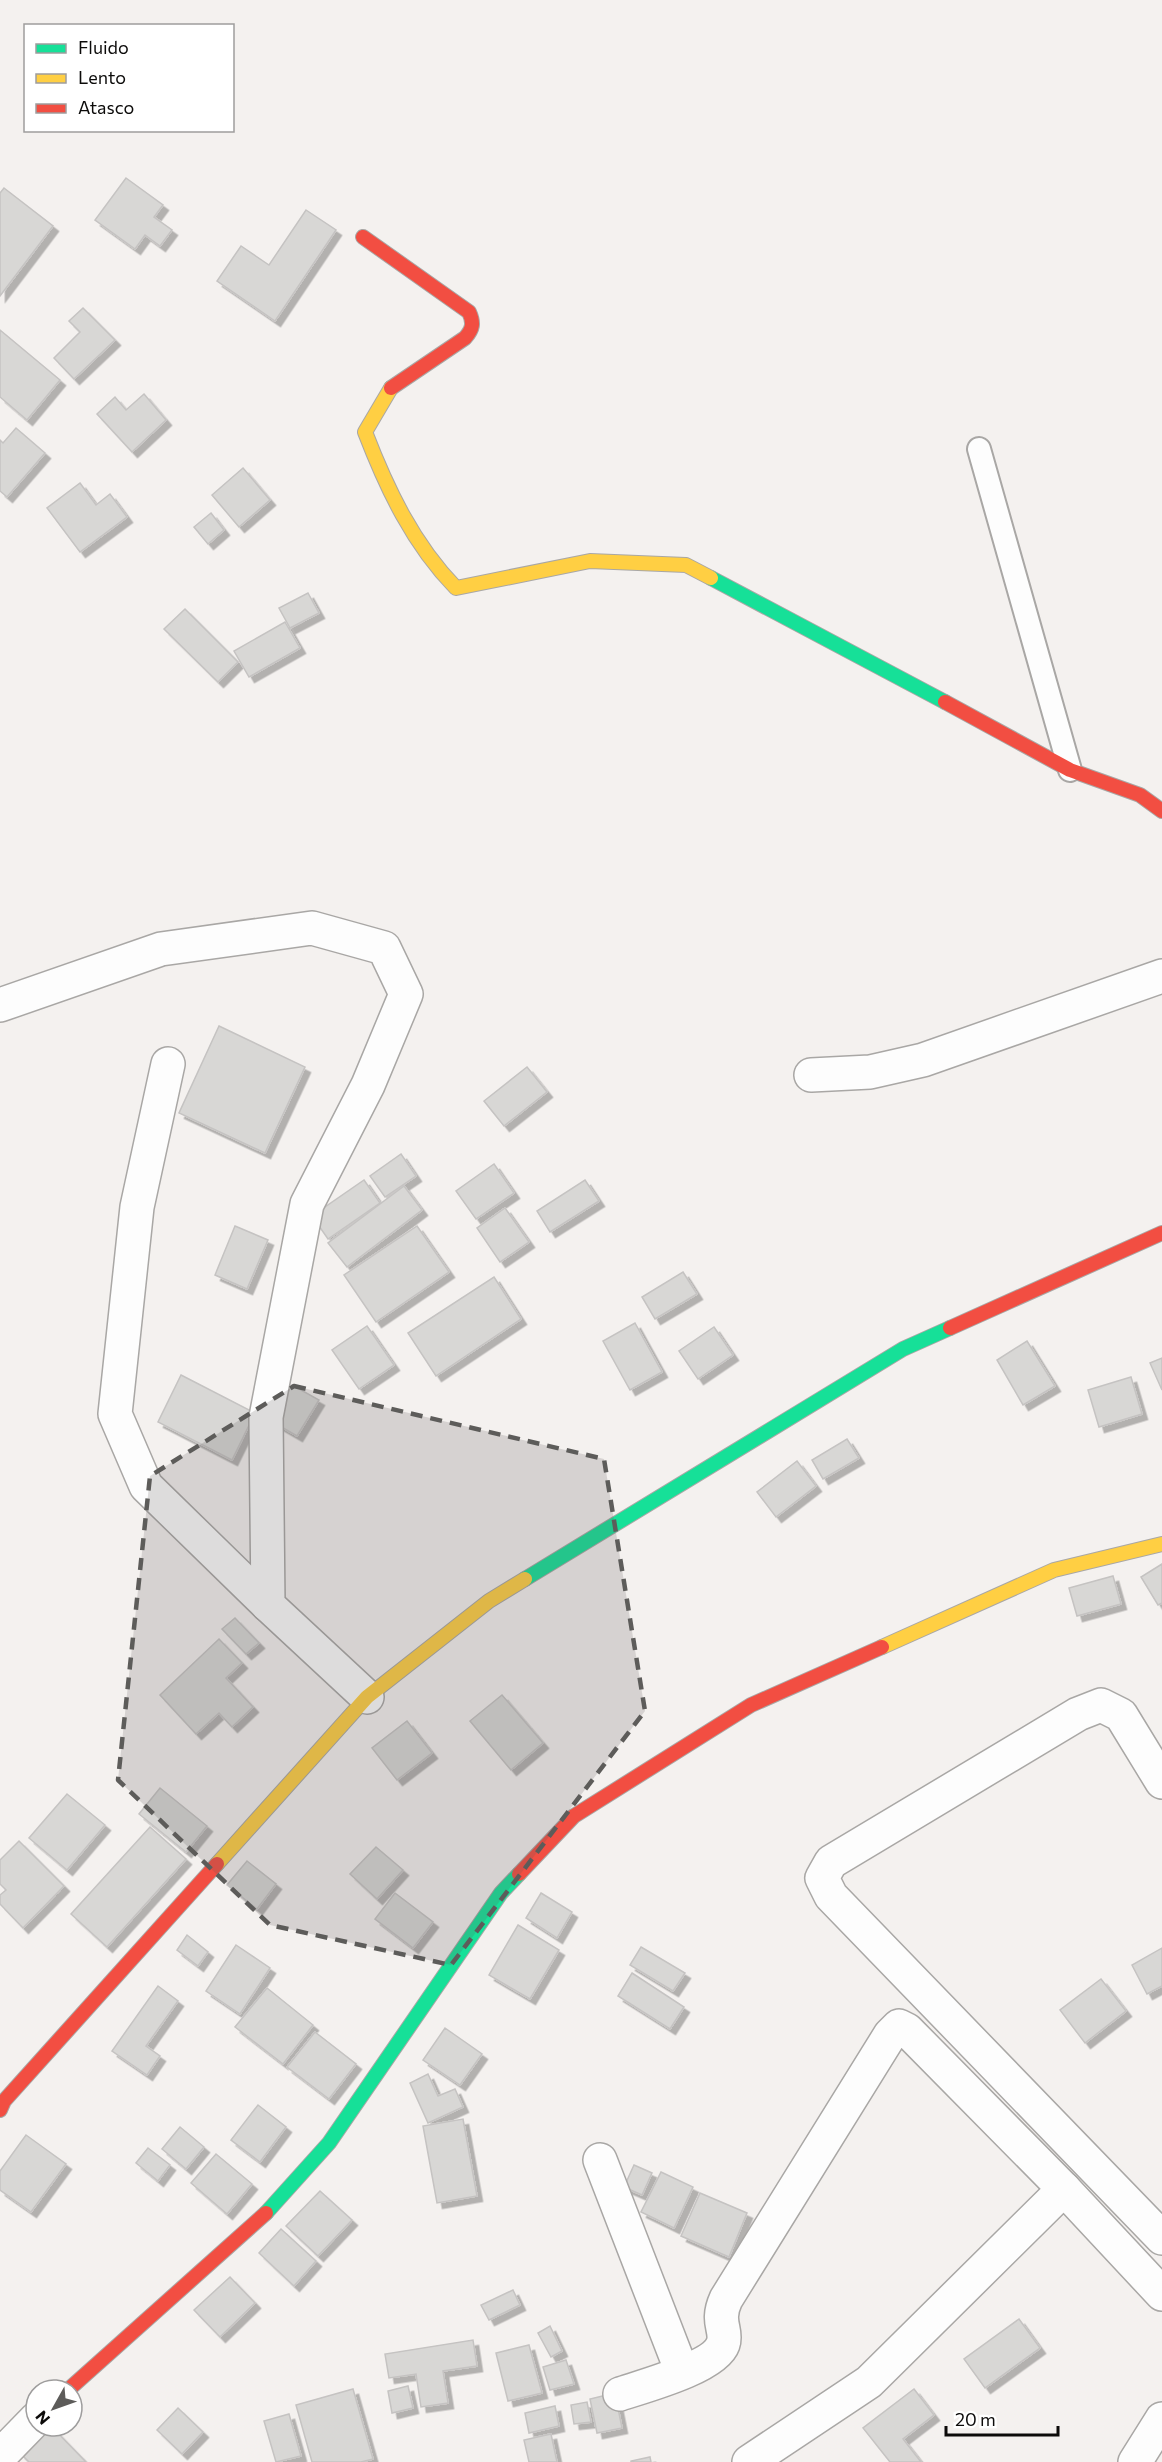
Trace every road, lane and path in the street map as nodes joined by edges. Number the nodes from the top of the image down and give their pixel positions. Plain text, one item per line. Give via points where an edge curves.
1 (363, 237) dead end
2 (979, 449) dead end
3 (1070, 770) junction
4 (1162, 811) edge
5 (1162, 976) edge
6 (0, 1005) edge
7 (168, 1064) dead end
8 (811, 1075) dead end
9 (1162, 1233) edge
10 (1162, 1544) edge
11 (268, 1605) junction
12 (367, 1697) junction
13 (1162, 1782) edge
14 (0, 2110) edge
15 (600, 2160) dead end
16 (1064, 2189) junction
17 (1162, 2238) edge
18 (1162, 2294) edge
19 (682, 2372) junction
20 (81, 2378) edge
21 (620, 2394) dead end
22 (1162, 2419) edge
23 (24, 2431) edge
24 (0, 2456) edge
25 (749, 2462) edge
26 (1135, 2462) edge

1 - 3 street via 469,312 474,322 465,338 392,386 364,432 380,474 436,569 456,588 590,561 686,565
2 - 3 lane
3 - 4 street via 1140,795
5 - 8 street via 923,1060 870,1072
6 - 11 street via 161,949 312,928 384,948 406,994 368,1085 307,1204 266,1417
7 - 11 street via 136,1207 115,1414 146,1486
9 - 12 street via 903,1349 489,1601
10 - 20 street via 1054,1570 751,1705 574,1816 501,1893 328,2143 272,2208
11 - 12 street
12 - 14 street
13 - 17 street via 1121,1715 1101,1705 1078,1714 831,1862 822,1878 831,1896
15 - 19 street
16 - 18 street
16 - 19 street via 899,2026 726,2300 719,2314 725,2342 718,2355
16 - 25 street via 869,2382
19 - 21 street
22 - 26 street
23 - 24 street

